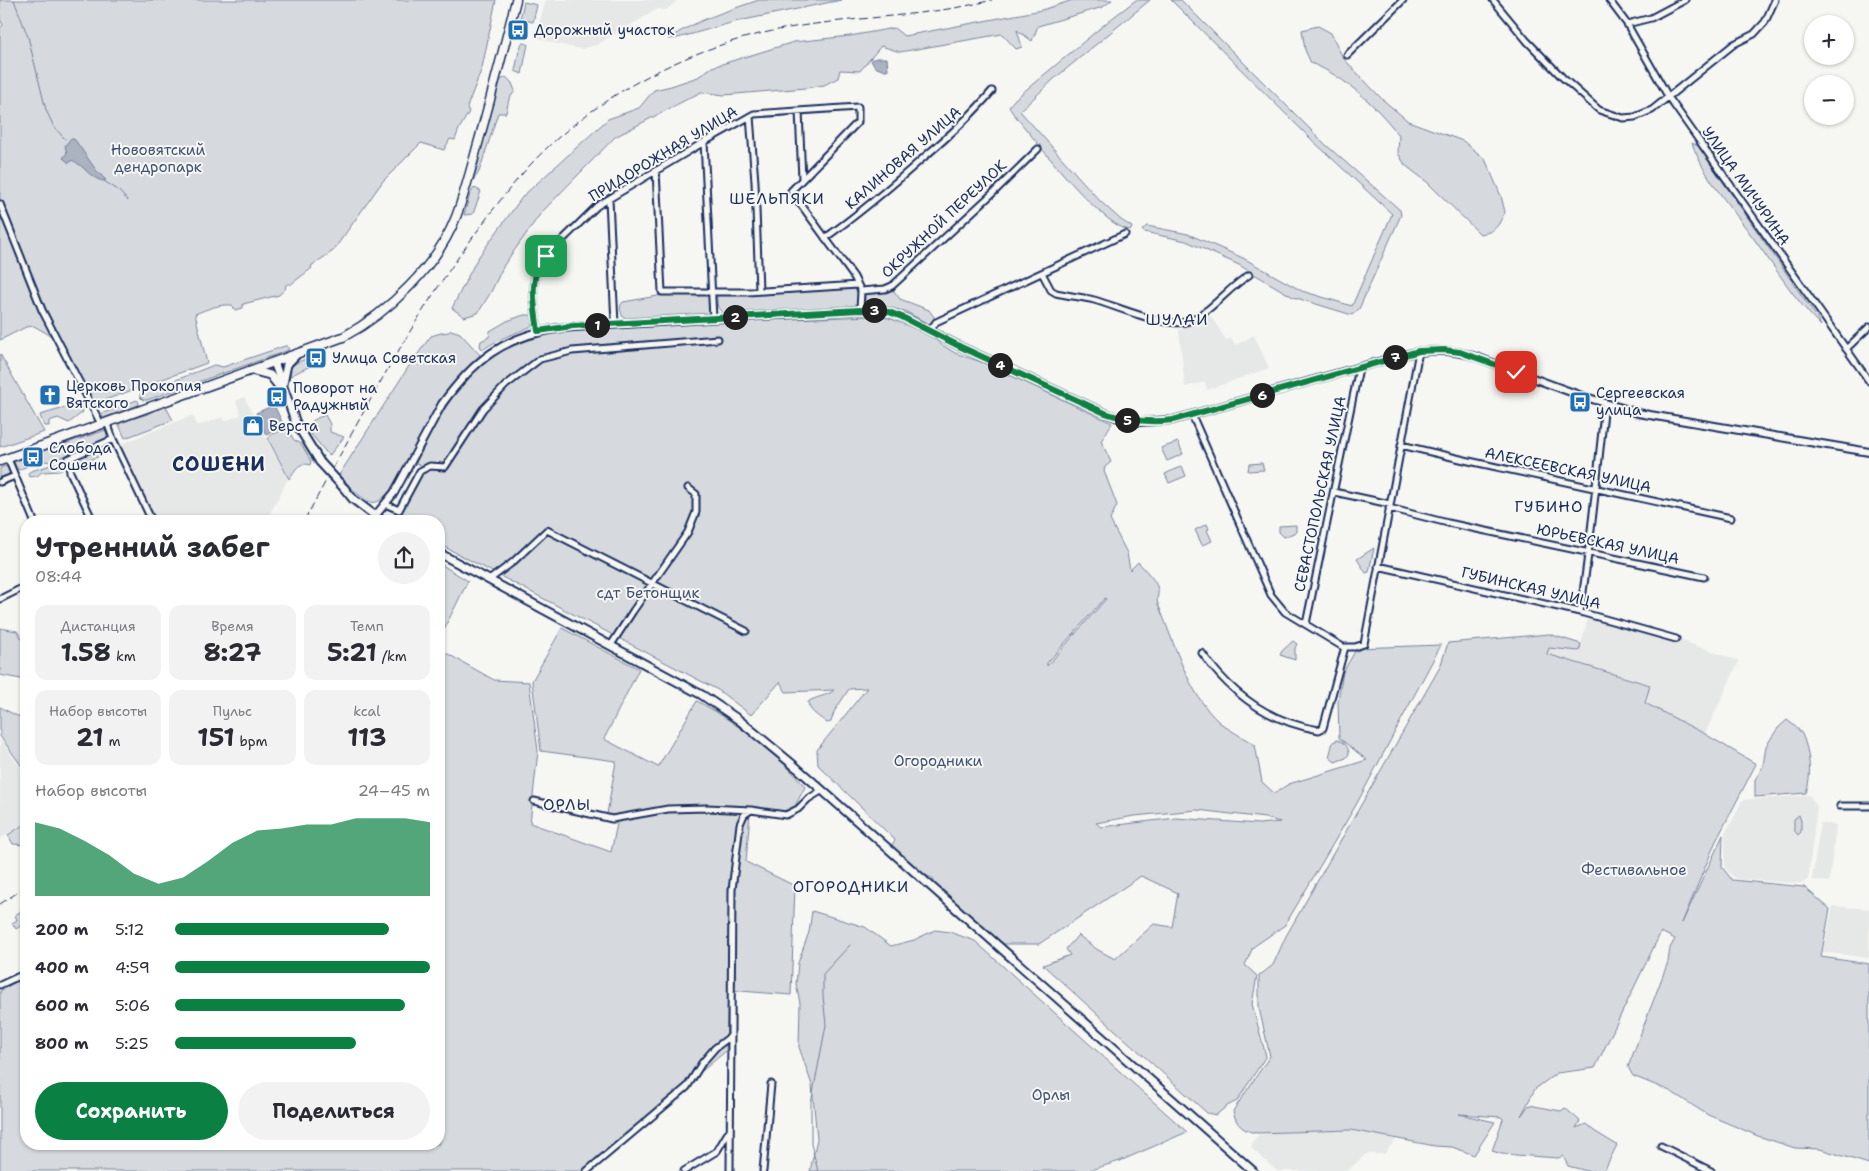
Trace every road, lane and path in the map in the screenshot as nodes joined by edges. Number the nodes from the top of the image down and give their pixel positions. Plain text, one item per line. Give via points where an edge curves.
1 (516, 0) edge
2 (1403, 0) edge
3 (1493, 0) edge
4 (1609, 0) edge
5 (1685, 0) edge
6 (1775, 0) edge
7 (1676, 3) edge
8 (1626, 24) junction
9 (1347, 55) dead end
10 (992, 91) dead end
11 (1669, 98) junction
12 (799, 111) junction
13 (750, 116) junction
14 (704, 142) junction
15 (1038, 149) dead end
16 (656, 170) junction
17 (802, 179) junction
18 (609, 199) junction
19 (0, 204) edge
20 (1125, 234) dead end
21 (825, 238) junction
22 (1042, 273) junction
23 (1249, 275) dead end
24 (858, 285) junction
25 (759, 290) junction
26 (860, 291) junction
27 (712, 292) junction
28 (860, 310) junction
29 (713, 318) junction
30 (615, 324) junction
31 (1869, 327) edge
32 (538, 331) junction
33 (930, 331) junction
34 (718, 339) dead end
35 (1846, 349) junction
36 (1419, 351) junction
37 (296, 355) junction
38 (274, 362) junction
39 (1359, 368) junction
40 (251, 370) junction
41 (1869, 381) edge
42 (285, 394) junction
43 (1605, 404) junction
44 (1192, 415) junction
45 (104, 423) junction
46 (113, 439) junction
47 (1401, 445) junction
48 (1869, 452) edge
49 (4, 460) edge
50 (16, 476) junction
51 (0, 482) edge
52 (688, 488) dead end
53 (1595, 489) junction
54 (1334, 492) junction
55 (385, 504) junction
56 (1390, 506) junction
57 (32, 515) edge
58 (89, 515) edge
59 (149, 515) edge
60 (374, 515) edge
61 (376, 515) edge
62 (1731, 518) dead end
63 (1590, 553) junction
64 (445, 556) edge
65 (1378, 566) junction
66 (1704, 578) dead end
67 (489, 580) junction
68 (651, 584) junction
69 (20, 589) edge
70 (0, 599) edge
71 (1580, 612) junction
72 (1306, 624) junction
73 (746, 631) dead end
74 (1676, 639) dead end
75 (611, 645) junction
76 (1345, 647) junction
77 (1202, 653) dead end
78 (821, 791) junction
79 (534, 801) dead end
80 (1840, 806) dead end
81 (1869, 806) edge
82 (752, 810) junction
83 (20, 976) edge
84 (0, 985) edge
85 (731, 1036) junction
86 (771, 1084) dead end
87 (730, 1131) junction
88 (1661, 1146) dead end
89 (586, 1171) edge
90 (684, 1171) edge
91 (730, 1171) edge
92 (763, 1171) edge
93 (1253, 1171) edge
94 (1711, 1171) edge

1 - 37 main road via 455,219 436,252 388,308 374,319 343,337
2 - 9 street
3 - 11 street via 1538,53 1599,110 1623,118 1635,117
4 - 8 street, УЛИЦА МИЧУРИНА
5 - 7 street
6 - 11 street via 1765,22 1754,34 1734,44
7 - 8 street via 1650,18
8 - 11 street, УЛИЦА МИЧУРИНА
10 - 21 street, КАЛИНОВАЯ УЛИЦА via 973,114 882,195
11 - 35 street, УЛИЦА МИЧУРИНА
12 - 13 street, ПРИДОРОЖНАЯ УЛИЦА
12 - 17 street
12 - 17 street, ПРИДОРОЖНАЯ УЛИЦА via 858,107 858,122
13 - 14 street, ПРИДОРОЖНАЯ УЛИЦА
13 - 25 street
14 - 16 street, ПРИДОРОЖНАЯ УЛИЦА
14 - 27 street
15 - 26 street, ОКРУЖНОЙ ПЕРЕУЛОК via 892,286
16 - 18 street, ПРИДОРОЖНАЯ УЛИЦА
16 - 27 street via 662,292
17 - 21 street via 791,191
18 - 30 street
18 - 32 street, ПРИДОРОЖНАЯ УЛИЦА via 540,262 534,290
19 - 45 street via 42,310
20 - 22 street
21 - 24 street
22 - 23 street via 1056,293 1095,300 1147,318 1180,324 1198,316
22 - 33 street via 936,322
24 - 25 street
24 - 26 street
25 - 27 street
26 - 28 street
27 - 29 street
28 - 29 street
28 - 33 street via 889,312
29 - 30 street
30 - 32 street
31 - 35 street
32 - 55 street via 491,351 462,378 442,404
33 - 44 street via 1124,420 1155,422
34 - 55 street via 572,351 540,359 506,385 483,409 445,467 430,466 420,471 399,510
35 - 41 street, УЛИЦА МИЧУРИНА
36 - 39 street
36 - 43 street via 1460,352
36 - 47 street
37 - 38 main road
37 - 42 main road via 284,371
38 - 40 main road
38 - 42 main road
39 - 44 street
39 - 54 street, СЕВАСТОПОЛЬСКАЯ УЛИЦА
40 - 42 main road via 270,375
40 - 45 main road
42 - 60 main road, bridge via 296,423 320,462 353,499
43 - 48 street via 1638,413
43 - 53 street
44 - 72 street via 1266,588 1286,612
45 - 46 street
45 - 49 main road
46 - 58 street via 68,459 70,472
46 - 59 street
47 - 53 street, АЛЕКСЕЕВСКАЯ УЛИЦА
47 - 56 street
49 - 50 street
50 - 51 street
50 - 57 street
52 - 68 street via 696,494 696,512 688,532
53 - 62 street, АЛЕКСЕЕВСКАЯ УЛИЦА
53 - 63 street
54 - 56 street, ЮРЬЕВСКАЯ УЛИЦА
54 - 72 street, СЕВАСТОПОЛЬСКАЯ УЛИЦА
55 - 61 street
56 - 63 street, ЮРЬЕВСКАЯ УЛИЦА via 1448,523
56 - 65 street
63 - 66 street, ЮРЬЕВСКАЯ УЛИЦА
63 - 71 street
64 - 67 main road
65 - 71 street, ГУБИНСКАЯ УЛИЦА
65 - 76 street via 1364,644
67 - 68 street via 547,530
67 - 75 main road
68 - 73 street
68 - 75 street
69 - 70 street
71 - 74 street, ГУБИНСКАЯ УЛИЦА
72 - 76 street
75 - 78 main road via 739,720
76 - 77 street via 1323,728 1319,730 1283,721 1244,699 1218,675
78 - 82 street via 786,815
78 - 93 main road
79 - 82 street via 612,819 668,810
80 - 81 street
82 - 85 street via 744,815 740,824 732,890
83 - 84 street
85 - 87 street
85 - 89 street via 702,1063 687,1087
86 - 92 street
87 - 90 street via 717,1151
87 - 91 street
88 - 94 street

